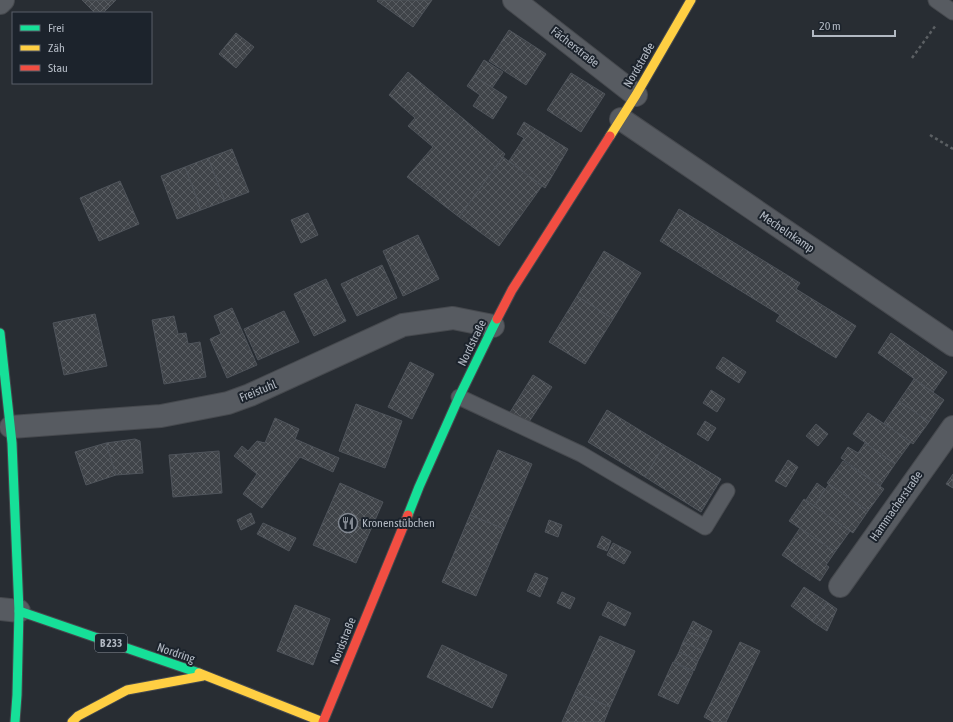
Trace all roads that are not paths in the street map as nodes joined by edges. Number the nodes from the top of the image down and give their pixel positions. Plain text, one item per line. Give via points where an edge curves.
1 (3, 0) edge
2 (514, 0) edge
3 (691, 0) edge
4 (0, 3) edge
5 (636, 95) junction
6 (621, 119) junction
7 (494, 326) junction
8 (0, 333) edge
9 (953, 345) edge
10 (460, 397) junction
11 (11, 427) junction
12 (953, 427) edge
13 (14, 477) junction
14 (727, 491) dead end
15 (4, 496) dead end
16 (840, 586) dead end
17 (9, 610) edge
18 (204, 676) junction
19 (15, 722) edge
20 (72, 722) edge
21 (323, 722) edge

1 - 4 street
2 - 5 street, Fächerstraße
3 - 5 main road, Nordstraße
5 - 6 main road, Nordstraße
6 - 7 main road, Nordstraße via 512,290
6 - 9 street, Mechelnkamp
7 - 10 main road, Nordstraße
7 - 11 street, Freistuhl via 453,318 403,325 250,395 228,402 161,416
8 - 11 main road
10 - 14 lane via 581,454 705,527
10 - 21 main road, Nordstraße via 419,487
11 - 13 main road
12 - 16 street, Hammacherstraße
13 - 15 main road
13 - 17 main road
17 - 18 main road, Nordring / B 233
17 - 19 main road via 17,695
18 - 20 main road via 127,690 78,716
18 - 21 main road, Nordring / B 233

